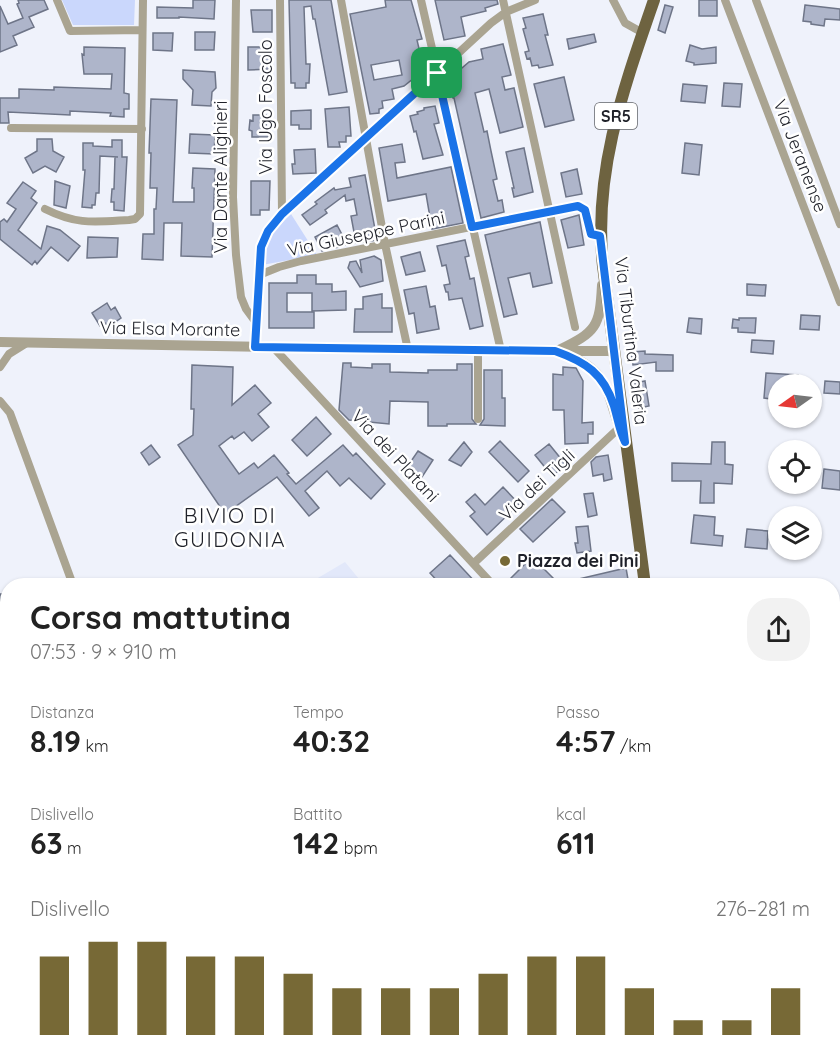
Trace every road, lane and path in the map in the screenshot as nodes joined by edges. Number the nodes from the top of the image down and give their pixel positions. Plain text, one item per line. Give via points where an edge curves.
1 (57, 0) edge
2 (143, 0) edge
3 (236, 0) edge
4 (280, 0) edge
5 (341, 0) edge
6 (421, 0) edge
7 (503, 0) edge
8 (535, 0) edge
9 (613, 0) edge
10 (654, 0) edge
11 (725, 0) edge
12 (756, 0) edge
13 (506, 12) junction
14 (142, 30) junction
15 (643, 33) junction
16 (437, 73) junction
17 (11, 128) dead end
18 (142, 129) junction
19 (365, 138) junction
20 (45, 209) dead end
21 (551, 212) junction
22 (282, 214) junction
23 (840, 224) edge
24 (472, 227) junction
25 (600, 236) junction
26 (385, 244) junction
27 (603, 266) junction
28 (259, 275) junction
29 (840, 302) edge
30 (257, 324) junction
31 (575, 327) dead end
32 (0, 342) edge
33 (26, 343) junction
34 (255, 347) junction
35 (273, 347) junction
36 (408, 350) junction
37 (478, 351) junction
38 (501, 351) junction
39 (555, 351) junction
40 (614, 351) junction
41 (0, 367) edge
42 (0, 401) edge
43 (478, 419) dead end
44 (619, 428) junction
45 (625, 442) junction
46 (474, 563) junction
47 (70, 578) edge
48 (488, 578) edge
49 (644, 578) edge

1 - 14 street via 70,31
2 - 14 street
3 - 30 street, Via Dante Alighieri via 236,255 242,301
4 - 22 street, Via Ugo Foscolo
5 - 19 street
6 - 16 street
7 - 13 street
8 - 13 street
9 - 15 street via 625,23
10 - 15 main road, Via Tiburtina Valeria / SR5
11 - 29 street, Via Jeranense
12 - 23 street, Via Jeranense
13 - 16 street
13 - 21 street
14 - 18 street
15 - 25 main road, Via Tiburtina Valeria / SR5 via 611,136
16 - 19 street
16 - 24 street
17 - 18 street
18 - 20 street via 138,217 79,222
19 - 22 street
19 - 26 street
21 - 24 street, Via Giuseppe Parini
21 - 25 street, Via Giuseppe Parini via 581,206 591,234
21 - 31 street
22 - 28 street via 264,238
24 - 26 street, Via Giuseppe Parini
24 - 38 street
25 - 27 main road, Via Tiburtina Valeria / SR5
26 - 28 street, Via Giuseppe Parini via 301,261
26 - 36 street
27 - 39 street, Via Elsa Morante via 596,323 582,339
27 - 40 main road, Via Tiburtina Valeria / SR5
28 - 30 street
30 - 34 street
32 - 33 street, Via Elsa Morante
33 - 34 street, Via Elsa Morante
33 - 41 street via 9,354
34 - 35 street, Via Elsa Morante
35 - 36 street, Via Elsa Morante
35 - 46 street, Via dei Platani
36 - 37 street, Via Elsa Morante
37 - 38 street, Via Elsa Morante
37 - 43 street
38 - 39 street, Via Elsa Morante
39 - 40 street, Via Elsa Morante
39 - 44 street, Via Elsa Morante via 579,360 594,372 610,396
40 - 45 main road, Via Tiburtina Valeria / SR5
42 - 47 street via 10,413
44 - 45 street, Via Elsa Morante
44 - 46 street, Via dei Tigli
45 - 49 main road, Via Tiburtina Valeria / SR5
46 - 48 street, Via dei Platani

